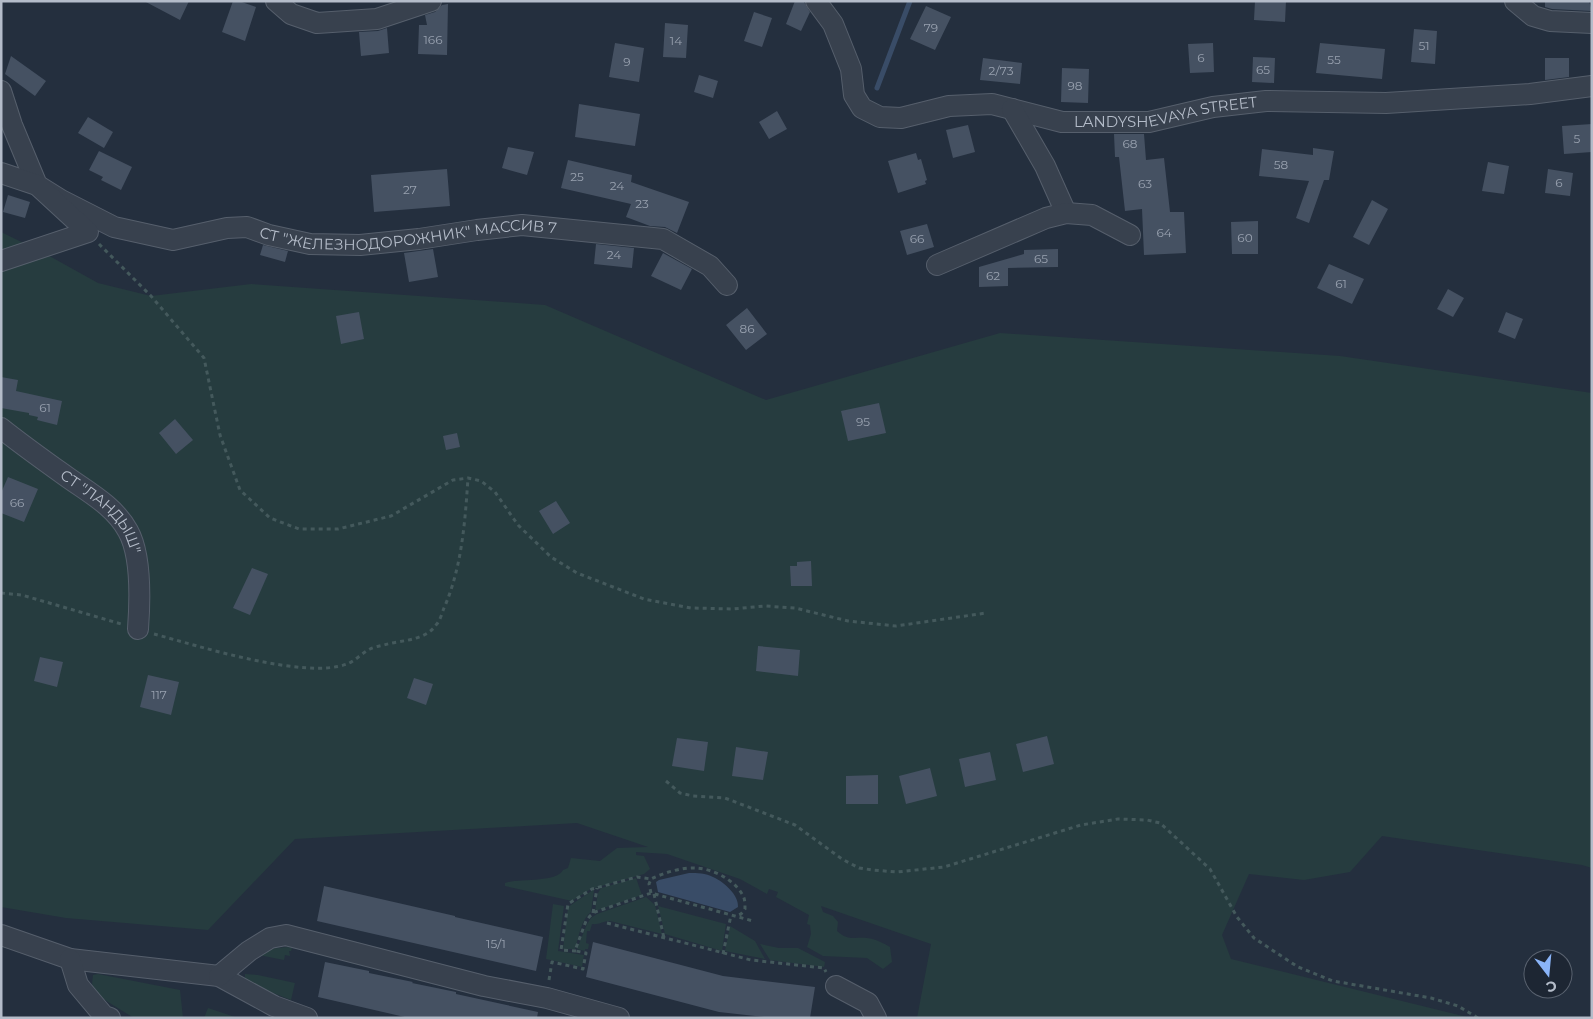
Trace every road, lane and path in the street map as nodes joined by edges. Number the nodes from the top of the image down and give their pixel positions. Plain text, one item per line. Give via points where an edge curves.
1 (276, 1) edge
2 (431, 1) edge
3 (816, 1) edge
4 (1515, 1) edge
5 (1592, 23) edge
6 (1592, 86) edge
7 (1, 91) edge
8 (1012, 109) junction
9 (1, 173) edge
10 (37, 185) junction
11 (1066, 213) junction
12 (88, 232) junction
13 (1130, 234) dead end
14 (1, 261) edge
15 (938, 265) dead end
16 (726, 285) dead end
17 (1, 428) edge
18 (468, 478) junction
19 (1, 592) edge
20 (986, 614) dead end
21 (138, 629) junction
22 (666, 781) dead end
23 (651, 879) junction
24 (597, 888) junction
25 (653, 894) junction
26 (593, 914) junction
27 (731, 915) junction
28 (736, 917) junction
29 (753, 922) dead end
30 (607, 923) dead end
31 (1, 935) edge
32 (664, 938) junction
33 (576, 951) junction
34 (723, 954) junction
35 (70, 959) junction
36 (219, 976) junction
37 (836, 986) joint
38 (547, 998) junction
39 (110, 1018) edge
40 (307, 1018) edge
41 (619, 1018) edge
42 (876, 1018) edge
43 (1478, 1018) edge

1 - 2 street via 291,14 317,23 377,19
3 - 8 street, LANDYSHEVAYA STREET via 833,24 851,69 854,95 862,108 880,117 901,118 948,106 992,104
4 - 5 street via 1533,16 1550,21
6 - 8 street, LANDYSHEVAYA STREET via 1530,94 1386,103 1266,101 1213,107 1149,122 1062,122
7 - 10 street
8 - 11 street via 1045,166
9 - 10 street
10 - 12 street
10 - 16 street, СТ "ЖЕЛЕЗНОДОРОЖНИК" МАССИВ 7 via 114,228 173,240 247,227 310,244 360,245 522,226 663,239 710,266
11 - 13 street via 1092,215
11 - 15 street via 1046,218
12 - 14 street
12 - 18 path via 151,296 204,358 220,435 240,490 270,518 299,529 338,529 391,516 453,480
17 - 21 street, СТ "ЛАНДЫШ" via 107,504 128,531 138,563
18 - 20 path via 482,480 495,492 518,525 551,557 577,573 644,599 691,608 795,608 848,621 896,626
18 - 21 path via 463,540 449,596 437,625 428,634 371,649 348,664 323,668 286,665 232,654
19 - 21 path via 22,595
22 - 43 path via 680,793 725,798 795,825 842,859 859,868 873,870 897,872 944,867 1081,825 1118,819 1160,823 1210,869 1237,917 1254,938 1298,967 1333,981 1431,998 1458,1006
23 - 24 path via 637,877
23 - 25 path via 649,884
23 - 28 path via 683,869 711,871 736,886 744,898 746,909
24 - 26 path
24 - 33 path via 566,908 561,950
25 - 26 path
25 - 27 path
25 - 32 path
26 - 33 path via 586,921
27 - 28 path
27 - 34 path
28 - 29 path
30 - 32 path
31 - 35 street
32 - 34 path
33 - 38 path via 586,953 583,969 552,962
34 - 37 path via 824,968
35 - 36 street
35 - 39 street via 78,985 104,1016
36 - 38 street via 249,950 270,938 286,935 484,986
36 - 40 street via 274,1006
37 - 42 street via 868,1003
38 - 41 street

